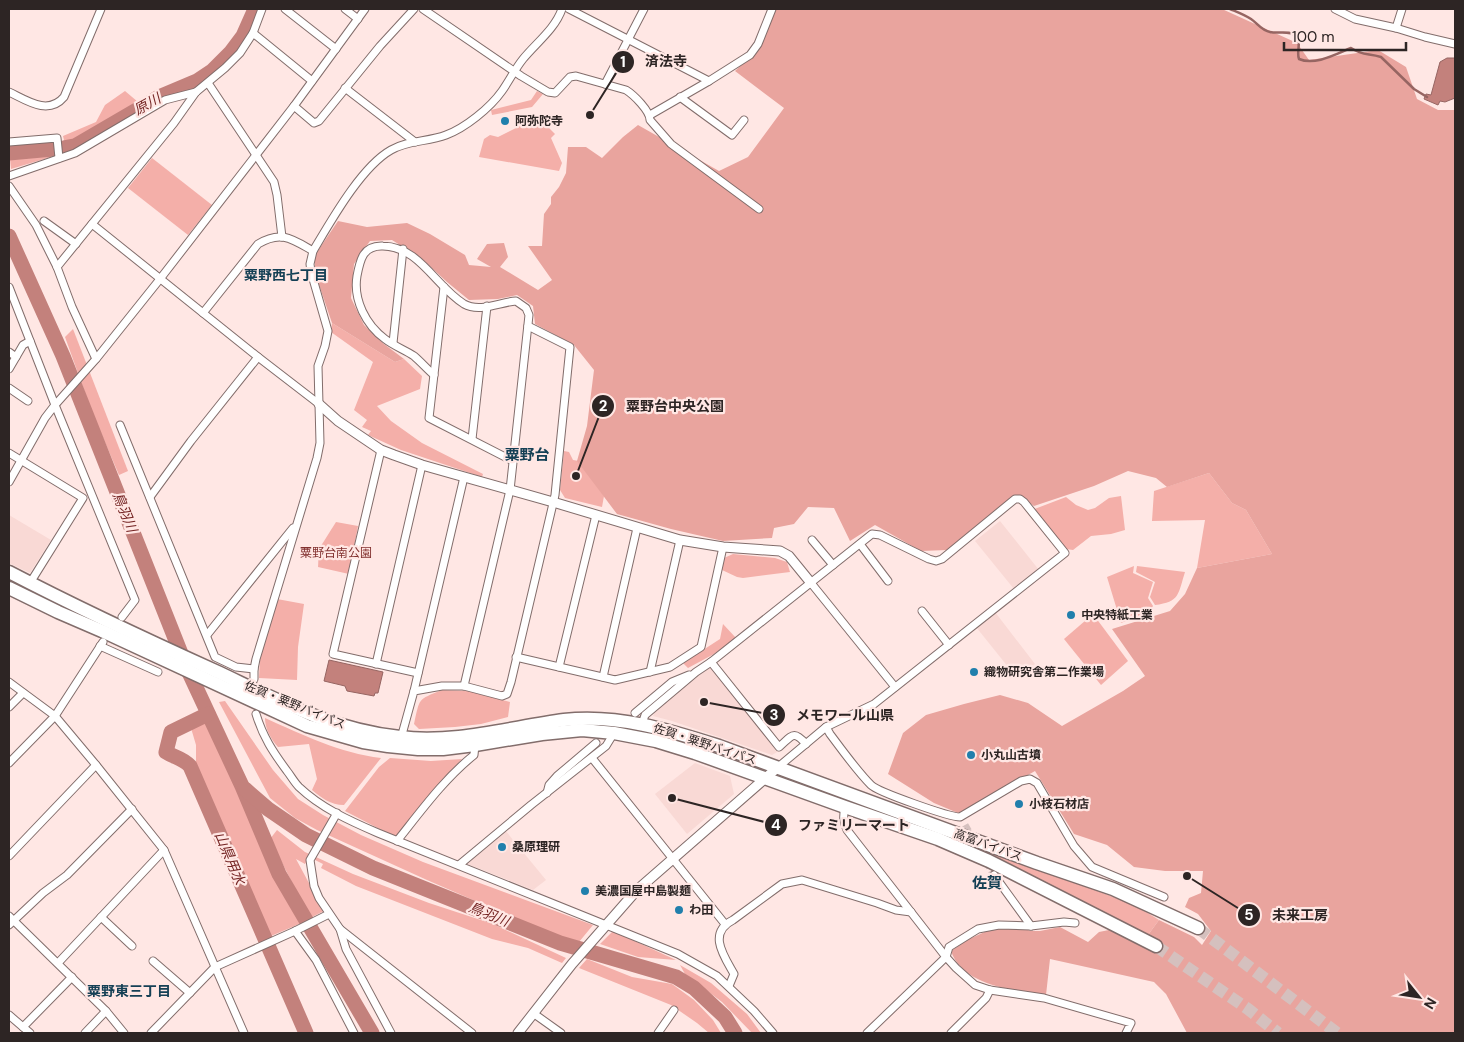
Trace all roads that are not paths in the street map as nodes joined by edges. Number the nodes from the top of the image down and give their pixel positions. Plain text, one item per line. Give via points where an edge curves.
1 (102, 9) edge
2 (262, 9) edge
3 (285, 9) edge
4 (345, 9) edge
5 (365, 9) edge
6 (414, 9) edge
7 (423, 9) edge
8 (562, 9) edge
9 (569, 9) edge
10 (644, 9) edge
11 (772, 9) edge
12 (1335, 9) edge
13 (1402, 9) edge
14 (358, 19) junction
15 (1396, 28) junction
16 (252, 33) junction
17 (628, 39) junction
18 (1455, 44) edge
19 (336, 48) junction
20 (514, 71) junction
21 (312, 81) junction
22 (709, 81) junction
23 (208, 83) junction
24 (605, 84) junction
25 (345, 88) junction
26 (9, 92) edge
27 (196, 92) junction
28 (680, 97) junction
29 (294, 106) junction
30 (650, 115) junction
31 (744, 120) dead end
32 (9, 142) edge
33 (415, 142) junction
34 (59, 155) junction
35 (256, 155) junction
36 (9, 176) edge
37 (9, 186) edge
38 (759, 209) dead end
39 (44, 221) dead end
40 (92, 224) junction
41 (282, 237) junction
42 (76, 244) junction
43 (403, 250) junction
44 (313, 251) junction
45 (57, 267) junction
46 (160, 279) junction
47 (444, 287) junction
48 (9, 288) edge
49 (487, 306) junction
50 (204, 313) junction
51 (528, 326) junction
52 (30, 341) junction
53 (393, 343) junction
54 (9, 352) edge
55 (16, 357) junction
56 (258, 357) junction
57 (94, 361) junction
58 (9, 369) edge
59 (434, 375) junction
60 (9, 388) edge
61 (28, 401) dead end
62 (56, 404) junction
63 (319, 404) junction
64 (120, 425) dead end
65 (472, 439) junction
66 (381, 450) junction
67 (9, 453) edge
68 (22, 461) junction
69 (513, 461) junction
70 (422, 465) junction
71 (464, 477) junction
72 (9, 482) edge
73 (510, 490) junction
74 (150, 497) junction
75 (83, 498) junction
76 (94, 500) junction
77 (553, 502) junction
78 (596, 515) junction
79 (297, 523) junction
80 (637, 528) junction
81 (680, 540) junction
82 (812, 540) dead end
83 (860, 544) junction
84 (723, 547) junction
85 (833, 565) junction
86 (9, 572) edge
87 (888, 581) dead end
88 (30, 583) junction
89 (811, 583) junction
90 (9, 588) edge
91 (922, 611) dead end
92 (122, 617) dead end
93 (207, 635) junction
94 (949, 645) junction
95 (516, 657) junction
96 (711, 662) junction
97 (376, 664) junction
98 (560, 667) junction
99 (254, 669) junction
100 (158, 672) dead end
101 (650, 672) junction
102 (696, 672) junction
103 (418, 674) junction
104 (603, 677) junction
105 (254, 678) dead end
106 (9, 682) edge
107 (464, 686) junction
108 (895, 687) junction
109 (414, 691) junction
110 (23, 693) junction
111 (9, 707) edge
112 (256, 714) dead end
113 (55, 716) junction
114 (638, 718) junction
115 (826, 727) junction
116 (614, 733) junction
117 (401, 738) junction
118 (596, 743) dead end
119 (806, 744) junction
120 (475, 745) junction
121 (592, 758) junction
122 (9, 763) edge
123 (96, 765) junction
124 (777, 768) junction
125 (767, 778) junction
126 (547, 793) junction
127 (845, 807) junction
128 (132, 809) junction
129 (336, 816) junction
130 (960, 817) junction
131 (965, 825) tunnel mouth
132 (397, 841) junction
133 (164, 850) junction
134 (9, 856) edge
135 (672, 859) junction
136 (459, 865) junction
137 (994, 875) tunnel mouth
138 (1164, 897) dead end
139 (911, 912) junction
140 (327, 915) junction
141 (101, 917) junction
142 (10, 921) edge
143 (725, 924) junction
144 (1074, 924) dead end
145 (605, 926) junction
146 (1031, 926) junction
147 (1198, 928) tunnel mouth
148 (340, 929) junction
149 (298, 930) junction
150 (132, 946) dead end
151 (1156, 946) tunnel mouth
152 (946, 957) junction
153 (153, 961) dead end
154 (58, 963) junction
155 (215, 968) junction
156 (72, 977) junction
157 (728, 986) junction
158 (990, 990) junction
159 (190, 993) junction
160 (674, 1010) dead end
161 (106, 1011) junction
162 (533, 1013) junction
163 (9, 1015) edge
164 (23, 1027) junction
165 (30, 1033) edge
166 (85, 1033) edge
167 (124, 1033) edge
168 (151, 1033) edge
169 (244, 1033) edge
170 (354, 1033) edge
171 (391, 1033) edge
172 (472, 1033) edge
173 (518, 1033) edge
174 (561, 1033) edge
175 (658, 1033) edge
176 (773, 1033) edge
177 (867, 1033) edge
178 (951, 1033) edge
179 (1126, 1033) edge

1 - 26 street via 59,102 37,105
2 - 16 street
3 - 19 street
4 - 14 street
5 - 14 street
6 - 25 street
7 - 20 street
8 - 20 street via 559,17
9 - 17 street
10 - 17 street
11 - 22 street via 750,55
12 - 15 street via 1356,19
13 - 15 street
14 - 19 street
15 - 18 street
16 - 21 street
16 - 23 street via 240,53
17 - 22 street
17 - 24 street
19 - 21 street
20 - 24 street via 548,92 555,93 570,77 576,76
20 - 33 street via 501,92 461,128 432,140
21 - 29 street
22 - 28 street
23 - 27 street
23 - 35 street
24 - 30 street via 632,93
25 - 29 street via 319,121 314,122
25 - 33 street
27 - 34 street via 165,100 75,152
27 - 40 street
28 - 30 street
28 - 31 street via 732,135
29 - 35 street
30 - 38 street via 650,120 671,144
32 - 34 street via 57,138
33 - 44 street via 392,150 364,173
34 - 36 street
35 - 41 street via 276,187
35 - 46 street
37 - 45 street via 36,225
39 - 42 street
40 - 42 street
40 - 46 street
41 - 44 street
41 - 50 street via 258,244
42 - 45 street
43 - 47 street
43 - 53 street
43 - 53 street via 376,245 368,249 360,260 356,282 359,305 366,320
44 - 63 street via 310,272 328,330 318,366
45 - 57 street
46 - 50 street
46 - 57 street
47 - 49 street via 465,304 476,308
47 - 59 street
48 - 52 street
49 - 51 street via 516,301 526,308
49 - 65 street
50 - 56 street
51 - 69 street
51 - 77 street via 570,347
52 - 55 street
52 - 62 street
53 - 59 street via 414,356
54 - 55 street
55 - 58 street
56 - 63 street
56 - 74 street
57 - 62 street
59 - 65 street via 429,418
60 - 61 street
62 - 68 street
62 - 76 street
63 - 66 street
63 - 79 street via 320,443
64 - 74 street
65 - 69 street
66 - 70 street
66 - 97 street via 333,654
67 - 68 street
68 - 72 street
68 - 75 street
69 - 73 street
70 - 71 street
70 - 97 street
71 - 73 street
71 - 103 street
73 - 77 street
73 - 107 street
74 - 93 street
75 - 76 street
75 - 88 street
76 - 92 street via 135,600
77 - 78 street
77 - 95 street
78 - 80 street
78 - 98 street
79 - 93 street
79 - 99 street
80 - 81 street
80 - 104 street
81 - 84 street
81 - 101 street
82 - 85 street
83 - 85 street
83 - 87 street
83 - 94 street via 876,534 936,561 1015,499 1024,502 1065,553
84 - 89 street via 785,553
84 - 101 street via 701,647 670,667
85 - 89 street
86 - 88 highway, 佐賀・粟野バイパス
88 - 117 highway, 佐賀・粟野バイパス via 331,723
89 - 96 street
89 - 108 street
90 - 120 highway, 佐賀・粟野バイパス via 307,726 388,746 418,749
91 - 94 street
93 - 99 street via 215,657 236,668
94 - 108 street
95 - 98 street
95 - 107 street via 507,694 502,696
96 - 102 street
96 - 119 street via 779,746 796,734
97 - 103 street
98 - 104 street
99 - 105 street
100 - 113 street via 102,644
101 - 104 street via 615,680
102 - 114 street
102 - 114 street via 672,682
103 - 109 street
106 - 110 street
107 - 109 street
108 - 115 street via 874,704
109 - 117 street
110 - 111 street
110 - 113 street
112 - 129 street via 272,752 298,786
113 - 122 street
113 - 123 street
114 - 117 highway, 佐賀・粟野バイパス via 566,720 432,739
114 - 124 highway, 佐賀・粟野バイパス
115 - 119 street
115 - 130 street via 872,786 925,808
116 - 120 highway, 佐賀・粟野バイパス via 582,730
116 - 121 street via 606,746
116 - 125 highway, 佐賀・粟野バイパス via 656,741
118 - 126 street via 557,776
119 - 124 street
120 - 132 street via 474,755 438,791
121 - 126 street
121 - 135 street
123 - 128 street
123 - 134 street
124 - 125 street
124 - 147 highway, 高富バイパス via 1113,890
125 - 127 highway, 高富バイパス
125 - 135 street
126 - 136 street
127 - 139 street via 843,816 847,830
127 - 151 highway, 高富バイパス via 938,839 989,861
128 - 133 street
128 - 142 street via 67,875
129 - 132 street
129 - 140 street via 310,860 314,886
130 - 131 street
130 - 138 street via 1021,781 1030,779 1037,783 1074,846 1092,867
132 - 136 street
133 - 141 street
133 - 155 street
135 - 143 street
135 - 145 street via 636,891
136 - 145 street
137 - 146 street
139 - 143 street via 802,880 782,884
139 - 152 street
140 - 148 street
140 - 149 street
141 - 150 street
141 - 154 street
142 - 154 street
143 - 157 street via 718,937 721,951 734,974
144 - 146 street
145 - 157 street via 678,954 711,972
145 - 162 street
146 - 152 street via 999,925 978,929 949,947
148 - 171 street via 346,949
148 - 172 street
149 - 155 street
149 - 170 street
152 - 158 street via 975,985
152 - 177 street
153 - 159 street
154 - 156 street
155 - 159 street
155 - 169 street
156 - 161 street
156 - 164 street
157 - 176 street
158 - 178 street
158 - 179 street via 1044,998 1131,1023
159 - 168 street
160 - 175 street
161 - 166 street
161 - 167 street
162 - 173 street
162 - 174 street
163 - 164 street
164 - 165 street

